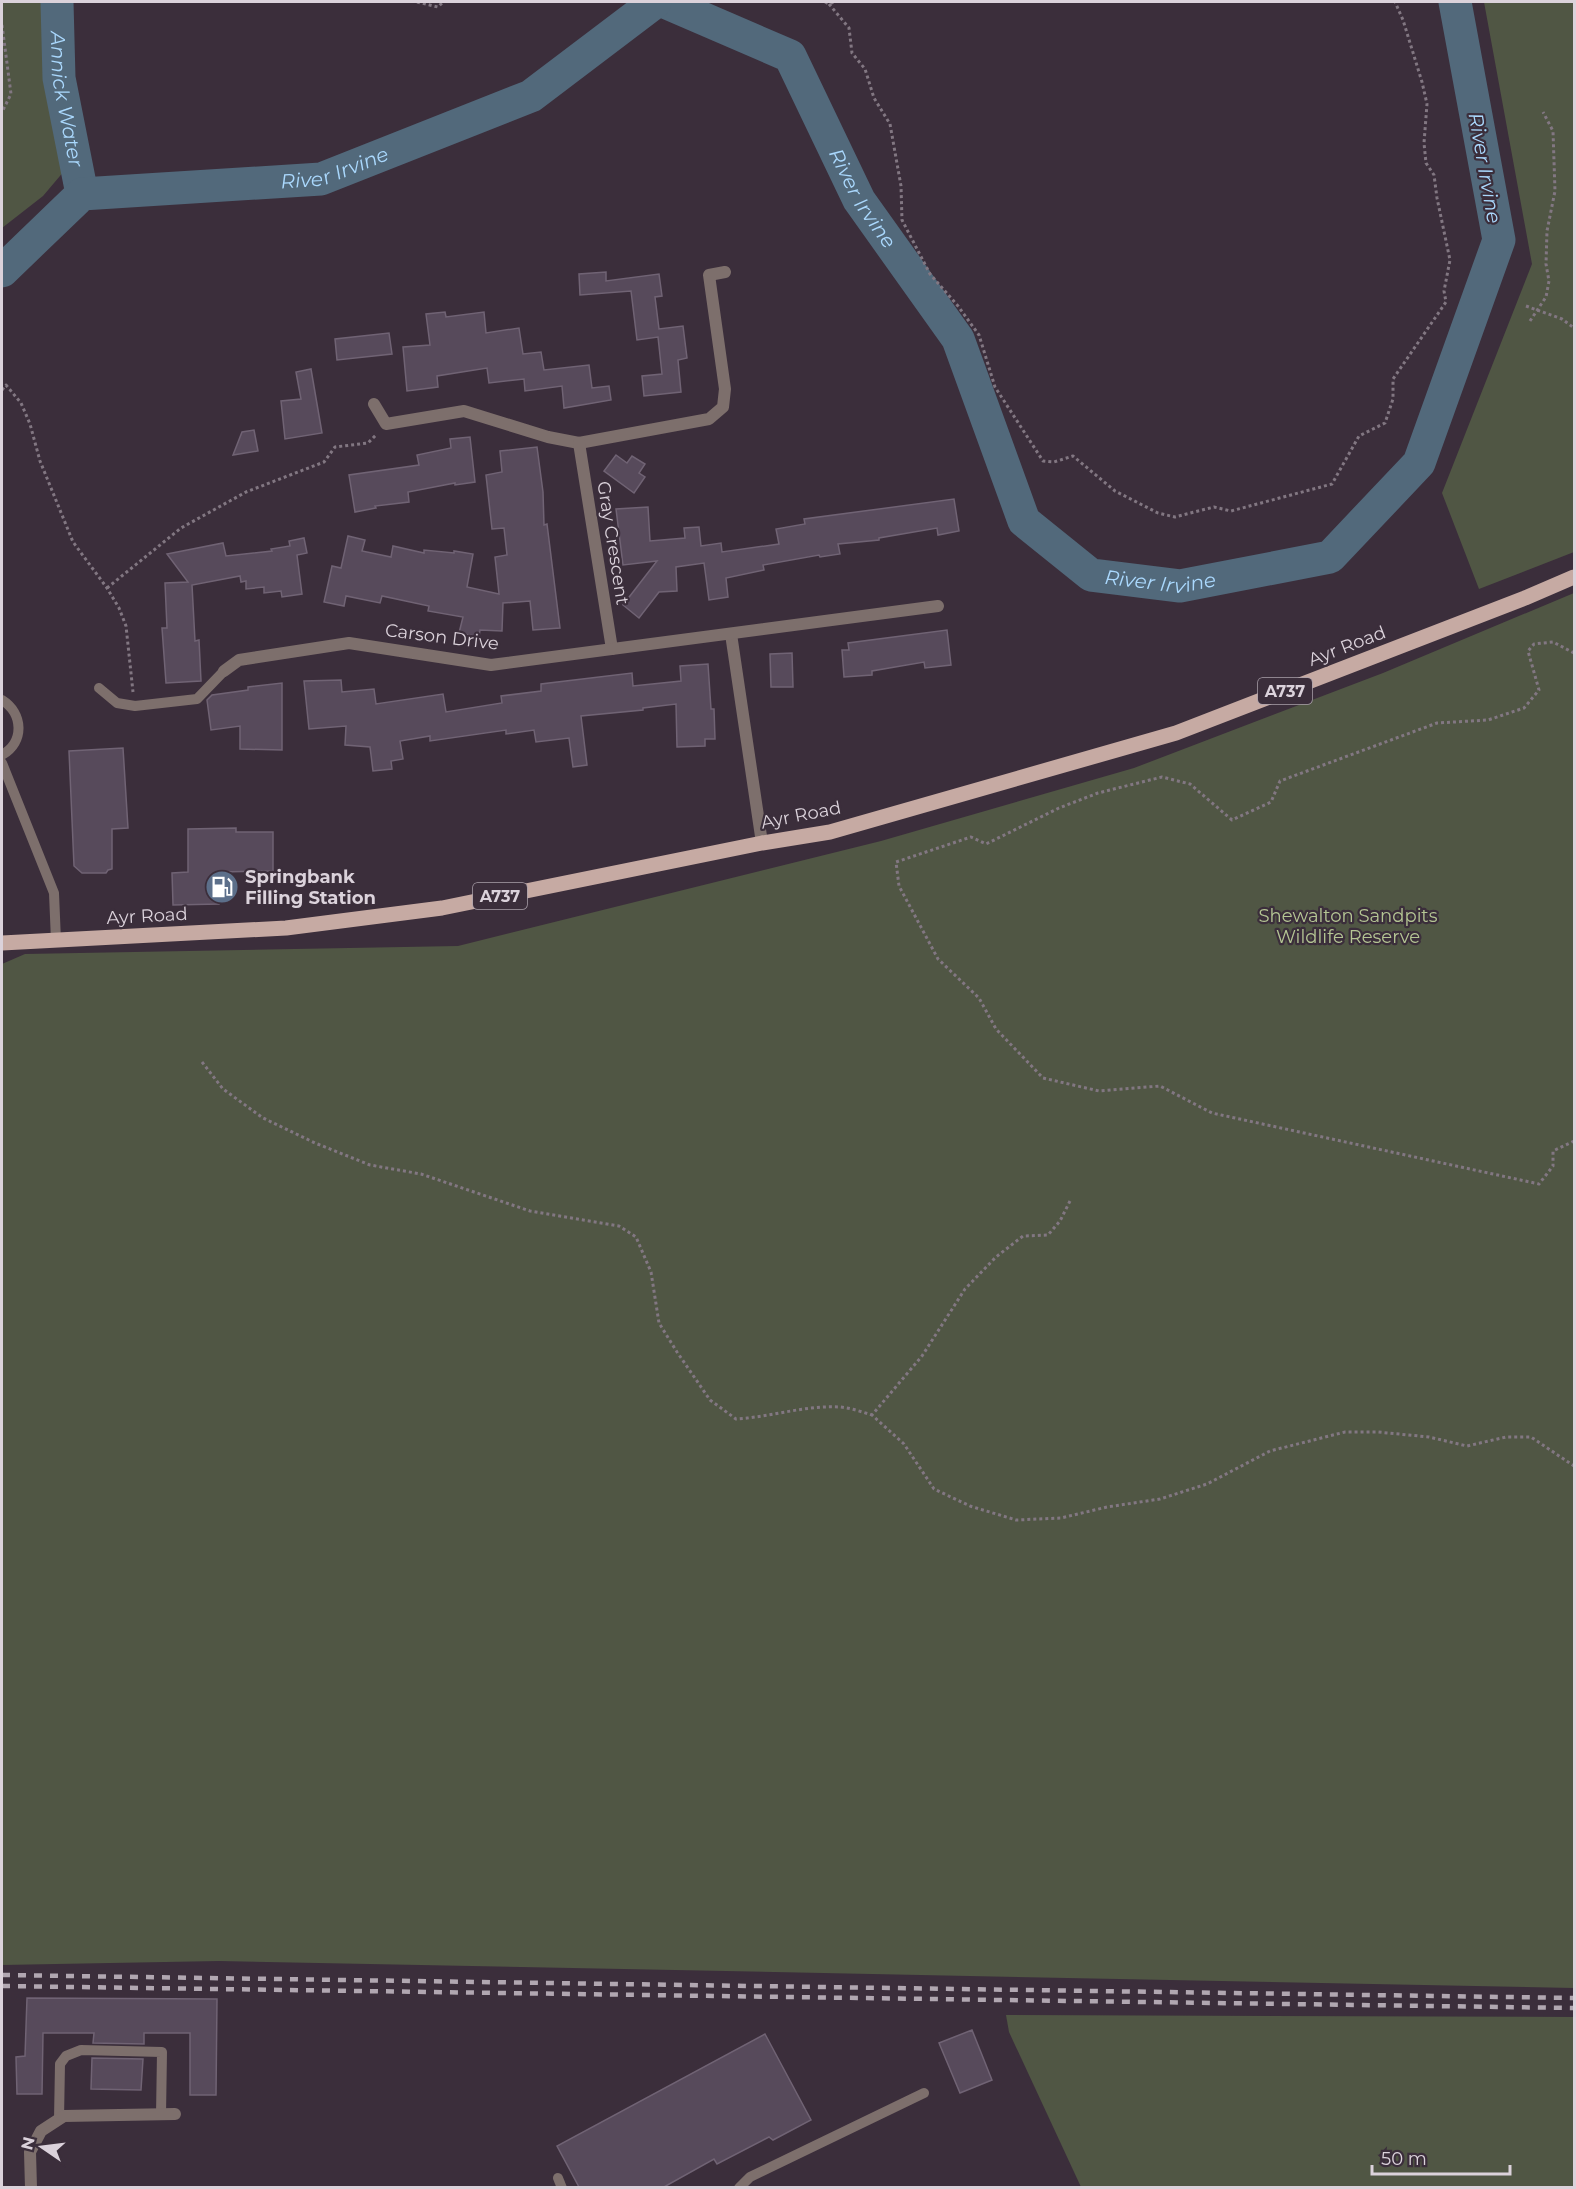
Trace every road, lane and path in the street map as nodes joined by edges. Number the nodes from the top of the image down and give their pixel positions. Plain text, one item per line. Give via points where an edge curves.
1 (417, 2) edge
2 (443, 2) edge
3 (825, 2) edge
4 (1395, 2) edge
5 (831, 3) edge
6 (2, 25) edge
7 (2, 69) edge
8 (7, 69) junction
9 (2, 112) edge
10 (1543, 112) dead end
11 (725, 272) dead end
12 (1526, 306) dead end
13 (1537, 310) junction
14 (1530, 321) dead end
15 (1575, 328) edge
16 (2, 390) edge
17 (374, 404) dead end
18 (386, 424) junction
19 (579, 443) junction
20 (1575, 576) edge
21 (107, 588) junction
22 (938, 606) dead end
23 (731, 634) junction
24 (612, 649) junction
25 (1575, 653) edge
26 (224, 671) joint
27 (99, 688) dead end
28 (2, 700) edge
29 (135, 706) junction
30 (2, 756) edge
31 (2, 763) edge
32 (762, 843) junction
33 (56, 941) junction
34 (2, 943) edge
35 (202, 1062) dead end
36 (1575, 1141) edge
37 (1070, 1202) dead end
38 (873, 1414) junction
39 (1575, 1467) edge
40 (924, 2093) dead end
41 (175, 2114) dead end
42 (161, 2115) junction
43 (59, 2119) junction
44 (31, 2187) edge
45 (739, 2187) edge

1 - 2 path via 438,7
3 - 5 path
4 - 5 path via 1427,104 1426,163 1434,176 1450,260 1444,291 1446,302 1393,379 1394,399 1385,423 1359,436 1332,484 1231,511 1214,507 1175,517 1158,513 1115,491 1073,456 1043,461 995,387 979,335 930,274 902,220 901,186 890,124 874,98 865,69 852,53 849,28
6 - 8 path
7 - 8 path
8 - 9 path via 11,94
10 - 13 path via 1553,131 1555,191 1547,231 1549,281 1546,297
11 - 19 street via 709,275 723,407 709,419
12 - 13 path
13 - 14 path
13 - 15 path
16 - 21 path via 6,385 21,403 73,542
17 - 18 street
18 - 19 street via 464,411
18 - 21 path via 368,443 335,447 324,462 246,492 181,528
19 - 24 street, Gray Crescent
20 - 32 main road, Ayr Road / A737 via 1176,733 830,832
21 - 29 path via 126,626
22 - 23 street, Carson Drive
23 - 24 street, Carson Drive
23 - 32 street
24 - 26 street, Carson Drive via 491,665 349,643 239,660
25 - 36 path via 1553,642 1534,644 1528,651 1539,690 1524,708 1488,720 1437,723 1280,781 1271,802 1232,820 1190,784 1162,777 1059,808 986,844 971,837 896,862 899,886 938,959 979,998 996,1029 1043,1078 1099,1091 1160,1086 1212,1113 1539,1184 1553,1166 1553,1151
26 - 29 lane via 197,699
27 - 29 lane via 117,703
28 - 30 lane via 17,715 19,725 14,744
31 - 33 lane via 54,893
32 - 33 main road, Ayr Road / A737 via 442,908 286,928
33 - 34 main road, Ayr Road / A737
35 - 38 path via 223,1089 263,1118 326,1148 370,1165 421,1174 530,1211 619,1226 636,1237 651,1272 659,1323 710,1400 736,1419 840,1407
37 - 38 path via 1048,1234 1023,1236 965,1289 922,1356
38 - 39 path via 904,1444 934,1489 970,1506 1016,1520 1061,1518 1160,1499 1207,1484 1270,1451 1345,1432 1429,1437 1467,1446 1506,1437 1531,1437
40 - 45 lane via 750,2177
41 - 42 street
42 - 43 street
42 - 43 lane via 162,2052 81,2050 66,2056 60,2064
43 - 44 street via 41,2130 30,2152

